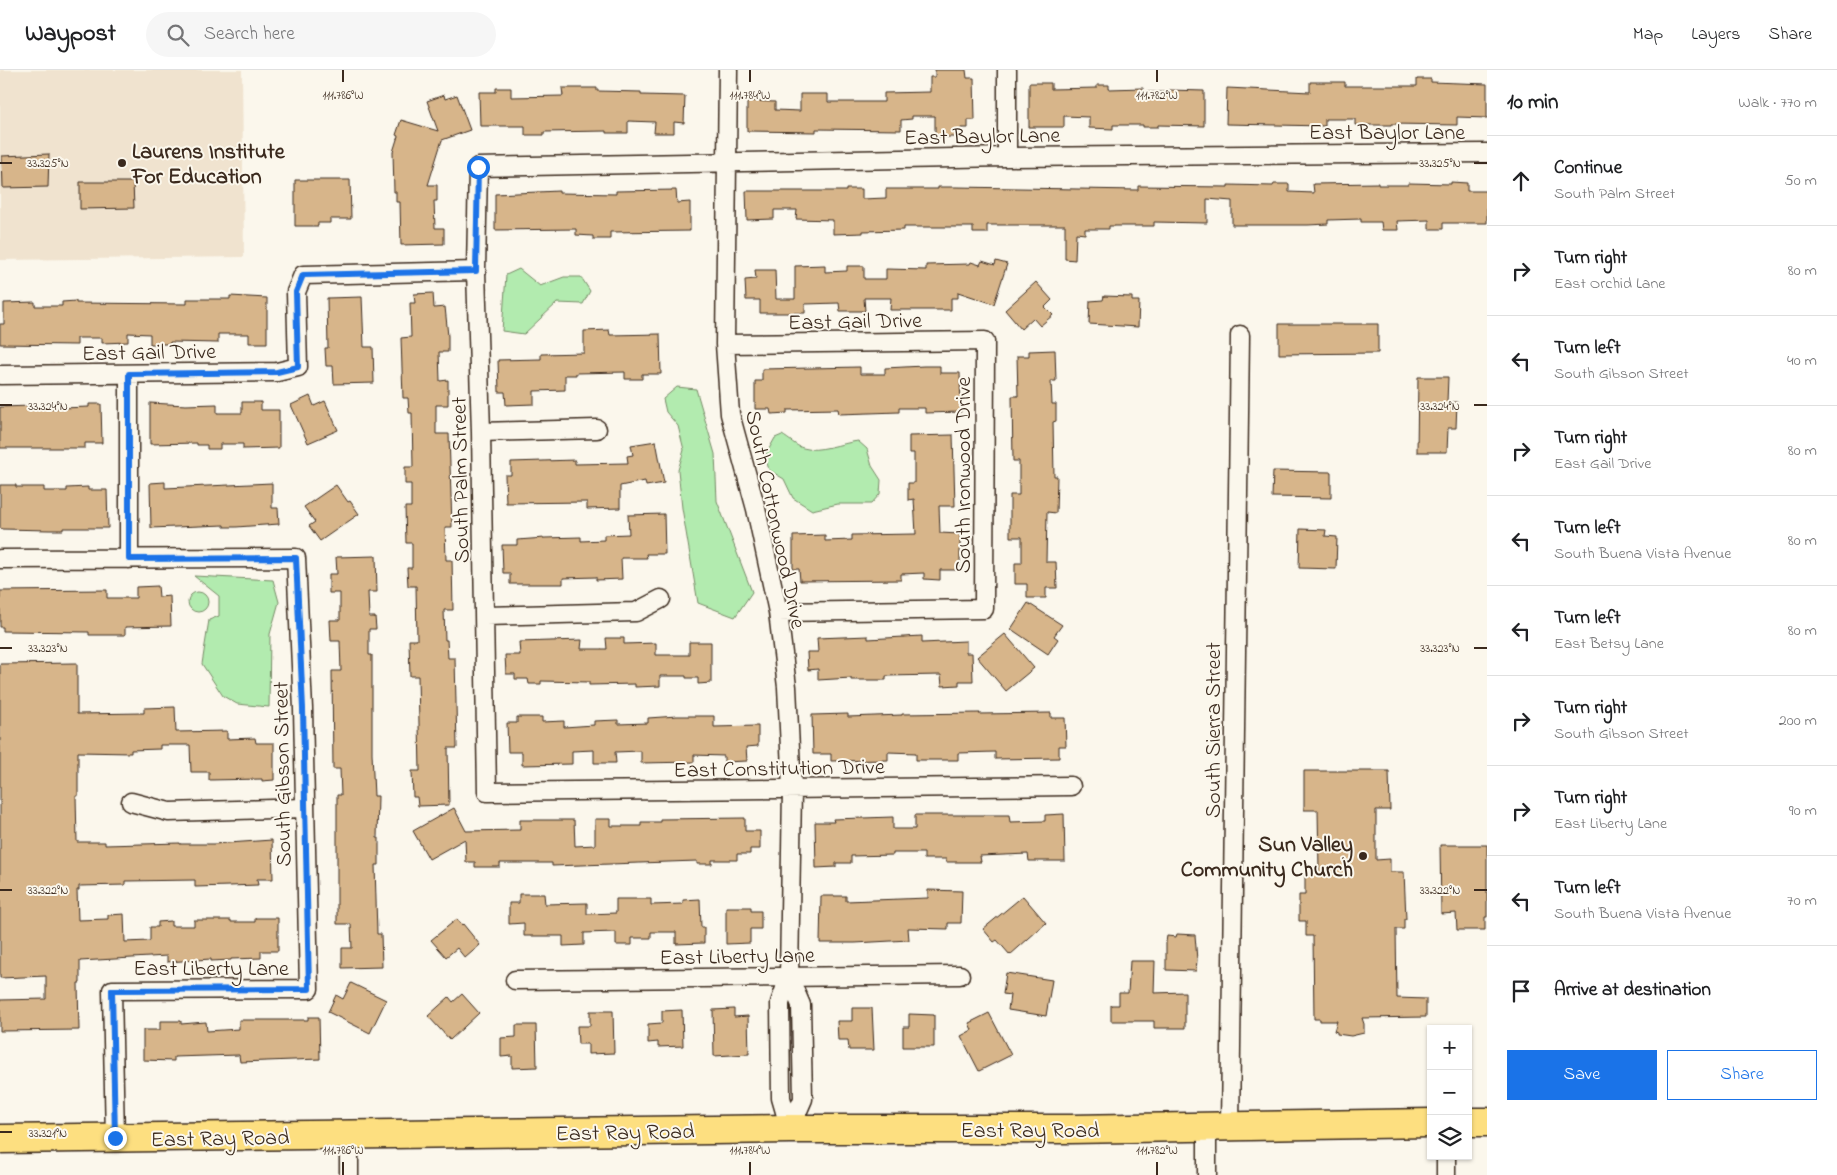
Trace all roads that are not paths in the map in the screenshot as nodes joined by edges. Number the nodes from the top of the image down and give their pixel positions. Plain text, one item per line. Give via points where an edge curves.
1 (728, 70) edge
2 (1008, 70) edge
3 (1487, 153) edge
4 (1007, 157) junction
5 (726, 161) junction
6 (478, 167) joint
7 (476, 271) junction
8 (1240, 335) dead end
9 (985, 341) joint
10 (725, 344) junction
11 (129, 374) junction
12 (0, 375) edge
13 (597, 429) dead end
14 (481, 432) junction
15 (0, 559) edge
16 (129, 559) junction
17 (661, 599) dead end
18 (778, 612) junction
19 (485, 616) junction
20 (1071, 786) dead end
21 (792, 789) junction
22 (487, 792) joint
23 (131, 802) dead end
24 (304, 808) junction
25 (960, 975) dead end
26 (789, 977) junction
27 (515, 980) dead end
28 (309, 989) joint
29 (1472, 1122) edge
30 (1487, 1122) edge
31 (1427, 1123) edge
32 (1219, 1126) junction
33 (790, 1129) junction
34 (349, 1135) junction
35 (115, 1138) junction
36 (0, 1139) edge
37 (1446, 1160) edge
38 (349, 1175) edge
39 (1207, 1175) edge
40 (1446, 1175) edge

1 - 5 street, South Cottonwood Drive
2 - 4 street
3 - 4 street, East Baylor Lane
4 - 5 street, East Baylor Lane
5 - 6 street, East Baylor Lane
5 - 10 street, South Cottonwood Drive
6 - 7 street, South Palm Street
7 - 11 street, East Gail Drive via 303,275 296,292 298,367 277,372
7 - 14 street, South Palm Street
8 - 32 street, South Sierra Street
9 - 10 street, East Gail Drive
9 - 18 street, South Ironwood Drive via 984,608
10 - 18 street, South Cottonwood Drive via 730,414 756,509
11 - 12 street, East Gail Drive
11 - 16 street
13 - 14 street
14 - 19 street, South Palm Street
15 - 16 street
16 - 24 street, South Gibson Street via 296,558
17 - 19 street via 636,612
18 - 21 street, South Cottonwood Drive via 787,687
19 - 22 street, South Palm Street
20 - 21 street, East Constitution Drive
21 - 22 street, East Constitution Drive
21 - 26 street, South Cottonwood Drive
23 - 24 street via 169,812
24 - 28 street, South Gibson Street
25 - 26 street, East Liberty Lane
26 - 27 street, East Liberty Lane
26 - 33 street, South Cottonwood Drive via 780,1012 781,1098
28 - 35 street, East Liberty Lane via 112,990
29 - 30 main road
31 - 32 main road, East Ray Road
32 - 33 main road, East Ray Road
32 - 39 street, South Sierra Street
33 - 34 main road, East Ray Road
34 - 35 main road, East Ray Road
34 - 38 street
35 - 36 main road, East Ray Road
37 - 40 street

